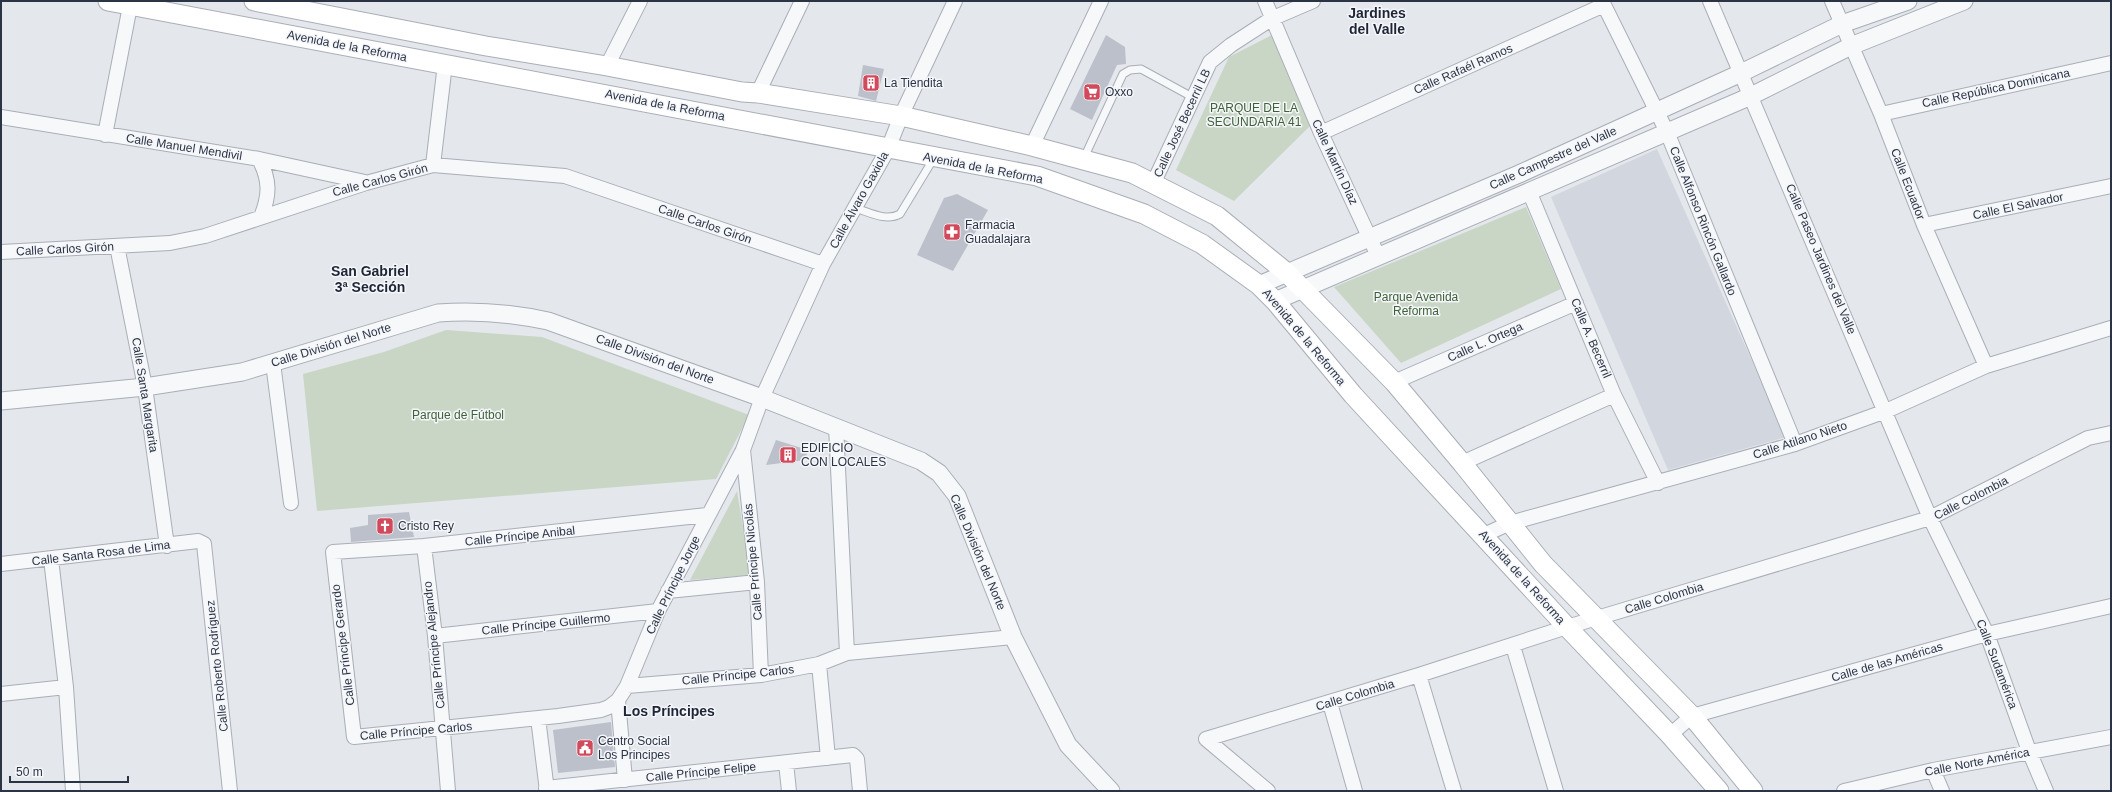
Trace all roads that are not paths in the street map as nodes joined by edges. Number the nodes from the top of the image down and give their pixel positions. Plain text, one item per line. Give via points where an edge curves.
1 (108, 1) edge
2 (254, 1) edge
3 (640, 1) edge
4 (802, 1) edge
5 (955, 1) edge
6 (1101, 1) edge
7 (1265, 1) edge
8 (1313, 1) edge
9 (1710, 1) edge
10 (1832, 1) edge
11 (1908, 1) edge
12 (1964, 1) edge
13 (131, 3) edge
14 (1603, 3) edge
15 (1271, 19) junction
16 (1842, 24) junction
17 (1851, 46) junction
18 (2111, 63) edge
19 (445, 64) junction
20 (607, 66) junction
21 (1741, 73) junction
22 (758, 93) junction
23 (1751, 96) junction
24 (1194, 98) junction
25 (1658, 110) junction
26 (1881, 114) junction
27 (901, 116) junction
28 (1, 117) edge
29 (1667, 132) junction
30 (1321, 133) junction
31 (105, 135) junction
32 (1032, 146) junction
33 (888, 149) junction
34 (934, 158) junction
35 (259, 159) junction
36 (1083, 160) junction
37 (433, 165) junction
38 (366, 183) junction
39 (1153, 184) junction
40 (2111, 186) edge
41 (1529, 191) junction
42 (855, 208) junction
43 (261, 217) junction
44 (1924, 225) junction
45 (1370, 238) junction
46 (117, 246) junction
47 (1, 252) edge
48 (1378, 256) junction
49 (823, 264) junction
50 (1287, 273) junction
51 (1259, 285) junction
52 (1303, 289) junction
53 (1275, 301) junction
54 (1576, 303) junction
55 (2111, 328) edge
56 (273, 363) junction
57 (1986, 366) junction
58 (1394, 382) junction
59 (145, 387) junction
60 (1614, 395) junction
61 (762, 398) junction
62 (1, 401) edge
63 (1886, 411) junction
64 (836, 427) junction
65 (2111, 433) edge
66 (1795, 444) junction
67 (743, 450) junction
68 (1462, 463) junction
69 (1658, 483) junction
70 (291, 503) dead end
71 (707, 515) junction
72 (1930, 518) junction
73 (1510, 523) junction
74 (1484, 535) junction
75 (201, 542) joint
76 (167, 546) junction
77 (424, 546) junction
78 (333, 552) joint
79 (51, 559) junction
80 (1, 564) edge
81 (757, 582) junction
82 (668, 591) junction
83 (2111, 606) edge
84 (658, 611) junction
85 (1595, 619) junction
86 (1567, 627) junction
87 (1988, 634) junction
88 (435, 636) junction
89 (1013, 637) junction
90 (1513, 646) junction
91 (847, 653) junction
92 (819, 664) junction
93 (761, 675) junction
94 (1419, 676) junction
95 (627, 686) junction
96 (66, 687) junction
97 (1, 694) edge
98 (618, 700) junction
99 (1330, 703) junction
100 (1692, 716) junction
101 (538, 718) junction
102 (442, 729) junction
103 (1670, 735) junction
104 (2111, 736) edge
105 (354, 737) joint
106 (2029, 751) junction
107 (828, 758) junction
108 (786, 763) junction
109 (1933, 770) junction
110 (625, 780) junction
111 (547, 790) edge
112 (73, 791) edge
113 (230, 791) edge
114 (448, 791) edge
115 (789, 791) edge
116 (860, 791) edge
117 (1110, 791) edge
118 (1268, 791) edge
119 (1356, 791) edge
120 (1454, 791) edge
121 (1556, 791) edge
122 (1719, 791) edge
123 (1753, 791) edge
124 (1844, 791) edge
125 (1942, 791) edge
126 (2046, 791) edge

1 - 13 main road, Avenida de la Reforma
2 - 20 main road, Avenida de la Reforma via 486,46
3 - 20 street
4 - 22 street
5 - 27 street, Calle Álvaro Gaxiola
6 - 32 street
7 - 15 street, Calle Martín Díaz
8 - 15 street, Calle José Becerril LB
9 - 21 street, Calle Paseo Jardines del Valle
10 - 16 street, Calle Ecuador
11 - 16 street, Calle Campestre del Valle
12 - 17 street, Calle Campestre del Valle
13 - 19 main road, Avenida de la Reforma
13 - 31 street
14 - 25 street, Calle Alfonso Rincón Gallardo
14 - 30 street, Calle Rafaél Ramos
15 - 24 street, Calle José Becerril LB via 1210,62
15 - 30 street, Calle Martín Díaz
16 - 17 street, Calle Ecuador
16 - 21 street, Calle Campestre del Valle
17 - 23 street, Calle Campestre del Valle
17 - 26 street, Calle Ecuador
18 - 26 street, Calle República Dominicana
19 - 33 main road, Avenida de la Reforma
19 - 37 street
20 - 22 main road, Avenida de la Reforma
21 - 23 street, Calle Paseo Jardines del Valle
21 - 25 street, Calle Campestre del Valle
22 - 27 main road, Avenida de la Reforma
23 - 29 street, Calle Campestre del Valle
23 - 63 street, Calle Paseo Jardines del Valle
24 - 36 lane via 1141,69 1130,70 1123,74
24 - 39 street, Calle José Becerril LB
25 - 29 street, Calle Alfonso Rincón Gallardo
25 - 45 street, Calle Campestre del Valle via 1519,174
26 - 44 street, Calle Ecuador
27 - 32 main road, Avenida de la Reforma
27 - 33 street, Calle Álvaro Gaxiola
28 - 31 street, Calle Manuel Mendivil
29 - 41 street, Calle Campestre del Valle
29 - 66 street, Calle Alfonso Rincón Gallardo
30 - 45 street, Calle Martín Díaz
31 - 35 street, Calle Manuel Mendivil
32 - 36 main road, Avenida de la Reforma
33 - 34 main road, Avenida de la Reforma
33 - 42 street, Calle Álvaro Gaxiola
34 - 42 lane via 900,214 893,218 884,217
34 - 51 main road, Avenida de la Reforma via 1037,176 1144,214 1202,244
35 - 38 street, Calle Manuel Mendivil
35 - 43 street via 266,173 269,188 267,203
36 - 39 main road, Avenida de la Reforma via 1132,173
37 - 38 street, Calle Carlos Girón
37 - 49 street, Calle Carlos Girón via 565,176
38 - 43 street, Calle Carlos Girón
39 - 50 main road, Avenida de la Reforma via 1217,216
40 - 44 street, Calle El Salvador
41 - 48 street, Calle Campestre del Valle
41 - 54 street, Calle A. Becerril
42 - 49 street, Calle Álvaro Gaxiola
43 - 46 street, Calle Carlos Girón via 205,236 177,242
44 - 57 street, Calle Ecuador
45 - 48 street, Calle Martín Díaz
45 - 50 street, Calle Campestre del Valle
46 - 47 street, Calle Carlos Girón
46 - 59 street, Calle Santa Margarita
48 - 52 street, Calle Campestre del Valle
49 - 61 street, Calle Álvaro Gaxiola
50 - 51 street, Calle Campestre del Valle
50 - 52 main road, Avenida de la Reforma
51 - 53 main road, Avenida de la Reforma
52 - 53 street, Calle Campestre del Valle
52 - 58 main road, Avenida de la Reforma
53 - 74 main road, Avenida de la Reforma via 1353,395
54 - 58 street, Calle L. Ortega
54 - 60 street, Calle A. Becerril
55 - 57 street, Calle Atilano Nieto
56 - 59 street, Calle División del Norte via 242,372
56 - 61 street, Calle División del Norte via 438,313 465,311 520,314 548,321
56 - 70 street
57 - 63 street, Calle Atilano Nieto
58 - 68 main road, Avenida de la Reforma
59 - 62 street, Calle División del Norte
59 - 76 street, Calle Santa Margarita
60 - 68 street
60 - 69 street, Calle A. Becerril
61 - 64 street, Calle División del Norte
61 - 67 street, Calle Príncipe Jorge
63 - 66 street, Calle Atilano Nieto
63 - 72 street, Calle Paseo Jardines del Valle
64 - 89 street, Calle División del Norte via 921,461 939,473 957,496
64 - 91 street
65 - 72 street, Calle Colombia via 2088,438
66 - 69 street, Calle Atilano Nieto
67 - 71 street, Calle Príncipe Jorge
67 - 81 street, Calle Príncipe Nicolás
68 - 73 main road, Avenida de la Reforma
69 - 73 street, Calle Atilano Nieto
71 - 77 street, Calle Príncipe Anibal
71 - 82 street, Calle Príncipe Jorge
72 - 85 street, Calle Colombia
72 - 87 street, Calle Sudamérica
73 - 74 street, Calle Atilano Nieto
73 - 85 main road, Avenida de la Reforma via 1543,564
74 - 86 main road, Avenida de la Reforma
75 - 76 street, Calle Santa Rosa de Lima
75 - 113 street, Calle Roberto Rodríguez via 204,544
76 - 79 street, Calle Santa Rosa de Lima
77 - 78 street, Calle Príncipe Anibal
77 - 88 street, Calle Príncipe Alejandro
78 - 105 street, Calle Príncipe Gerardo
79 - 80 street, Calle Santa Rosa de Lima
79 - 96 street
81 - 82 street
81 - 93 street, Calle Príncipe Nicolás
82 - 84 street, Calle Príncipe Jorge
83 - 87 street, Calle de las Américas
84 - 88 street, Calle Príncipe Guillermo
84 - 95 street, Calle Príncipe Jorge
85 - 86 street, Calle Colombia
85 - 100 main road, Avenida de la Reforma
86 - 90 street, Calle Colombia
86 - 103 main road, Avenida de la Reforma
87 - 100 street, Calle de las Américas
87 - 106 street, Calle Sudamérica
88 - 102 street, Calle Príncipe Alejandro
89 - 91 street, Calle Príncipe Carlos
89 - 117 street, Calle División del Norte via 1068,745
90 - 94 street, Calle Colombia
90 - 121 street
91 - 92 street, Calle Príncipe Carlos
92 - 93 street, Calle Príncipe Carlos
92 - 107 street
93 - 95 street, Calle Príncipe Carlos
94 - 99 street, Calle Colombia
94 - 120 street
95 - 98 street, Calle Príncipe Jorge
96 - 97 street
96 - 112 street
98 - 101 street, Calle Príncipe Carlos via 601,710
98 - 110 street
99 - 118 street, Calle Colombia via 1206,739
99 - 119 street
100 - 103 street, Calle de las Américas
100 - 123 main road, Avenida de la Reforma
101 - 102 street, Calle Príncipe Carlos
101 - 111 street
102 - 105 street, Calle Príncipe Carlos
102 - 114 street, Calle Príncipe Alejandro
103 - 122 main road, Avenida de la Reforma
104 - 106 street, Calle Norte América
106 - 109 street, Calle Norte América
106 - 126 street, Calle Sudamérica
107 - 108 street, Calle Príncipe Felipe
107 - 116 street, Calle Príncipe Felipe via 856,756
108 - 110 street, Calle Príncipe Felipe
108 - 115 street
109 - 124 street, Calle Norte América
109 - 125 street
110 - 111 street, Calle Príncipe Felipe

